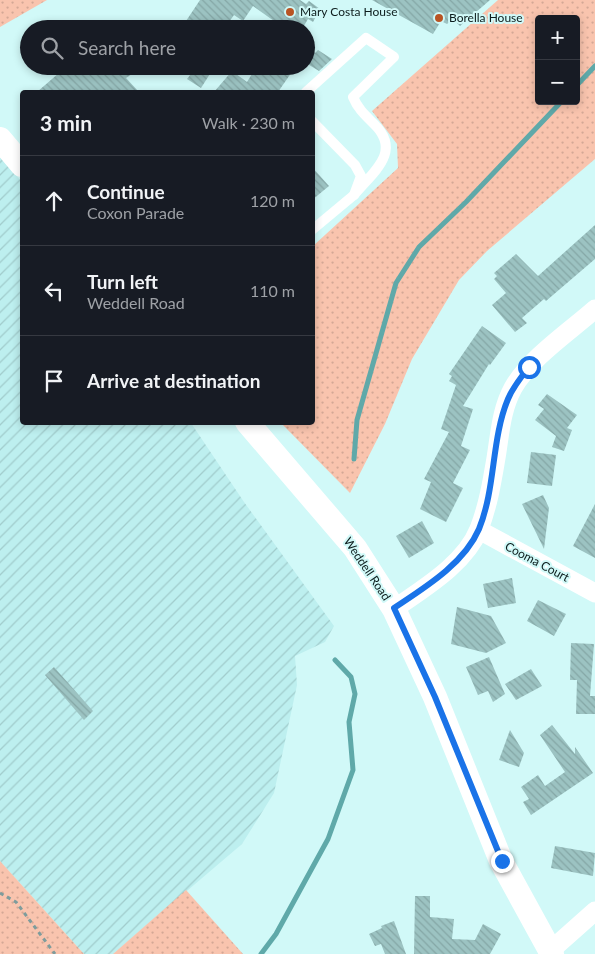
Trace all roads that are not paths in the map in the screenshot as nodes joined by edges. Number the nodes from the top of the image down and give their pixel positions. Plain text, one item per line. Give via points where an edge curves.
1 (308, 90) edge
2 (315, 125) edge
3 (0, 139) edge
4 (20, 163) edge
5 (354, 195) junction
6 (315, 228) edge
7 (595, 309) edge
8 (250, 425) edge
9 (479, 530) junction
10 (595, 593) edge
11 (394, 608) junction
12 (595, 912) edge
13 (551, 953) edge

1 - 5 lane via 366,38 394,57 354,97 357,108 381,131 387,144 385,160
2 - 5 lane via 355,165 361,176
3 - 4 street
5 - 6 lane
7 - 9 street via 529,367 514,387 502,417 490,492
8 - 11 street, Weddell Road via 356,548
9 - 10 street, Cooma Court
9 - 11 street via 444,572
11 - 13 street, Weddell Road via 435,697 502,861
12 - 13 street

